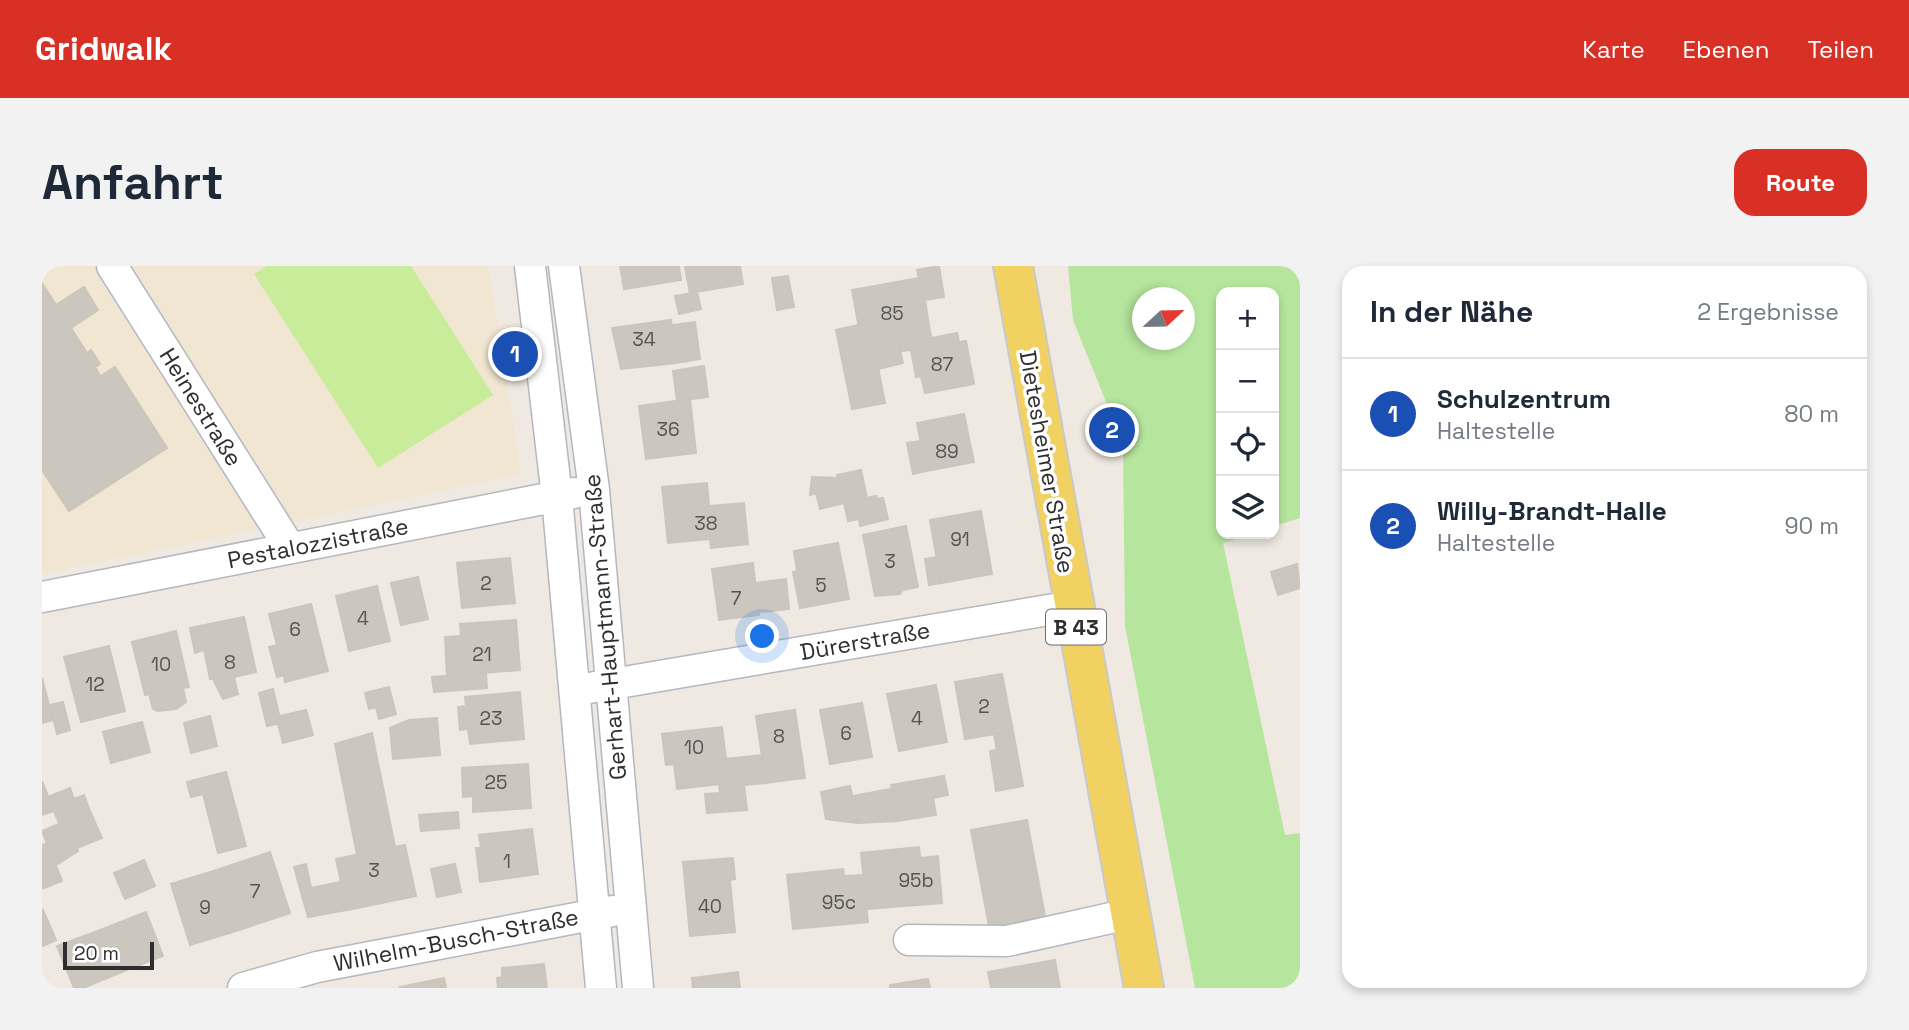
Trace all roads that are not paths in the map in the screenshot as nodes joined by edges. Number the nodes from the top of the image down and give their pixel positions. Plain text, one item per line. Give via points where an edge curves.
1 (112, 266) edge
2 (530, 266) edge
3 (564, 266) edge
4 (1013, 266) edge
5 (594, 489) junction
6 (557, 497) junction
7 (290, 548) junction
8 (42, 597) edge
9 (1072, 606) junction
10 (609, 684) junction
11 (575, 690) junction
12 (630, 908) junction
13 (593, 914) junction
14 (1129, 914) junction
15 (909, 940) dead end
16 (243, 988) edge
17 (601, 988) edge
18 (638, 988) edge
19 (1144, 988) edge

1 - 7 street, Heinestraße
2 - 6 street, Gerhart-Hauptmann-Straße
3 - 5 street, Gerhart-Hauptmann-Straße
4 - 9 main road, Dietesheimer Straße / B 43
5 - 6 street, Pestalozzistraße
5 - 10 street, Gerhart-Hauptmann-Straße
6 - 7 street, Pestalozzistraße
6 - 11 street, Gerhart-Hauptmann-Straße
7 - 8 street, Pestalozzistraße
9 - 10 street, Dürerstraße
9 - 14 main road, Dietesheimer Straße / B 43
10 - 11 street, Dürerstraße
10 - 12 street, Gerhart-Hauptmann-Straße
11 - 13 street, Gerhart-Hauptmann-Straße
12 - 13 street, Wilhelm-Busch-Straße
12 - 18 street, Gerhart-Hauptmann-Straße
13 - 16 street, Wilhelm-Busch-Straße via 317,967
13 - 17 street, Gerhart-Hauptmann-Straße
14 - 15 street via 1007,941
14 - 19 main road, Dietesheimer Straße / B 43

